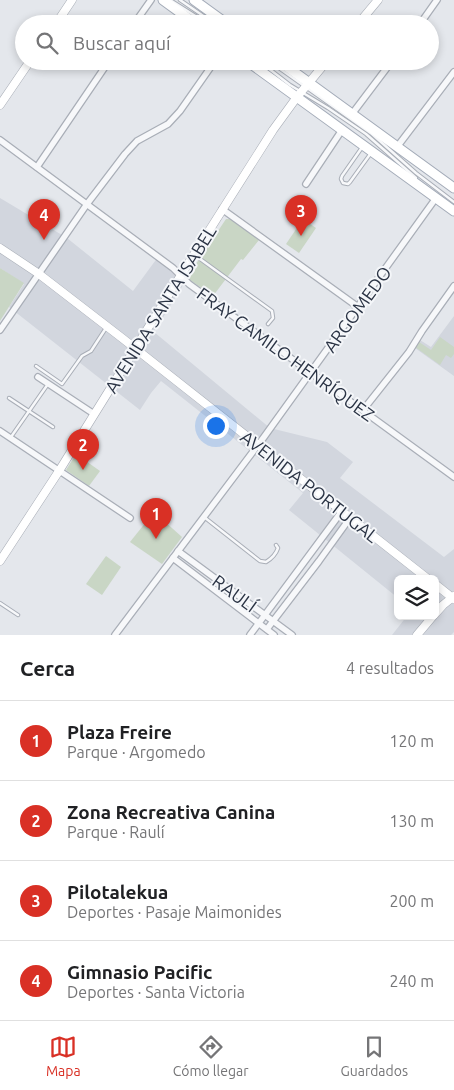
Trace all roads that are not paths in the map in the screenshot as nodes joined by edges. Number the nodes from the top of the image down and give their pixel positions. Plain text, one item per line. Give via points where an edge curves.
1 (72, 0) edge
2 (151, 0) edge
3 (163, 0) edge
4 (170, 0) edge
5 (180, 0) edge
6 (194, 0) edge
7 (437, 0) edge
8 (373, 2) edge
9 (62, 15) edge
10 (140, 15) edge
11 (184, 15) edge
12 (194, 15) edge
13 (202, 15) edge
14 (215, 15) edge
15 (364, 15) edge
16 (426, 15) edge
17 (24, 70) edge
18 (103, 70) edge
19 (209, 70) edge
20 (264, 70) edge
21 (271, 70) edge
22 (279, 70) edge
23 (286, 70) edge
24 (320, 70) edge
25 (385, 70) edge
26 (454, 72) edge
27 (303, 90) junction
28 (0, 105) edge
29 (352, 114) junction
30 (342, 130) junction
31 (0, 140) edge
32 (364, 145) junction
33 (397, 147) junction
34 (373, 152) junction
35 (37, 167) junction
36 (306, 184) dead end
37 (454, 188) edge
38 (436, 198) junction
39 (454, 202) edge
40 (87, 204) junction
41 (454, 206) edge
42 (222, 209) junction
43 (454, 211) edge
44 (0, 248) edge
45 (193, 255) junction
46 (39, 274) junction
47 (181, 275) junction
48 (454, 286) edge
49 (358, 307) junction
50 (268, 324) dead end
51 (107, 327) junction
52 (0, 330) edge
53 (135, 348) junction
54 (36, 366) dead end
55 (311, 373) junction
56 (38, 377) dead end
57 (48, 384) junction
58 (9, 398) dead end
59 (363, 410) junction
60 (29, 412) junction
61 (94, 414) junction
62 (53, 427) dead end
63 (0, 431) edge
64 (11, 438) junction
65 (258, 445) junction
66 (59, 471) junction
67 (454, 477) edge
68 (342, 512) junction
69 (204, 517) junction
70 (130, 518) dead end
71 (350, 518) junction
72 (276, 545) dead end
73 (178, 551) junction
74 (311, 554) junction
75 (173, 558) junction
76 (0, 561) edge
77 (319, 561) junction
78 (423, 575) edge
79 (286, 587) junction
80 (439, 587) edge
81 (295, 593) junction
82 (453, 598) edge
83 (0, 602) edge
84 (439, 609) edge
85 (18, 615) dead end
86 (265, 615) junction
87 (430, 620) edge
88 (273, 621) junction
89 (258, 623) junction
90 (267, 629) junction
91 (116, 635) edge
92 (250, 635) edge
93 (274, 635) edge
94 (292, 635) edge
95 (417, 635) edge

1 - 9 main road
2 - 10 street
3 - 11 main road
4 - 12 lane
5 - 13 lane
6 - 14 main road
7 - 16 street
8 - 15 main road
17 - 28 main road
18 - 35 street
19 - 40 street via 168,124 132,146
20 - 27 main road
21 - 27 lane
22 - 27 lane
23 - 27 main road
24 - 27 main road, AVENIDA SANTA ISABEL
25 - 29 street
26 - 33 street
27 - 29 main road
27 - 30 main road
27 - 39 lane via 372,134
27 - 41 lane via 366,134 409,173
27 - 42 main road, AVENIDA SANTA ISABEL
29 - 33 main road
30 - 32 main road
30 - 36 street
31 - 35 street, FRAY CAMILO HENRÍQUEZ
32 - 34 main road
32 - 34 lane via 342,176 343,183 350,182
33 - 37 main road
34 - 38 main road
35 - 40 street, FRAY CAMILO HENRÍQUEZ
38 - 43 main road
38 - 49 street, ARGOMEDO
40 - 46 street
40 - 47 street, FRAY CAMILO HENRÍQUEZ
42 - 45 main road, AVENIDA SANTA ISABEL
42 - 49 street
44 - 46 main road, AVENIDA PORTUGAL
45 - 47 main road, AVENIDA SANTA ISABEL
45 - 50 lane via 272,311 273,318
46 - 51 main road, AVENIDA PORTUGAL
46 - 52 street
47 - 53 main road, AVENIDA SANTA ISABEL
47 - 55 street, FRAY CAMILO HENRÍQUEZ
48 - 59 street via 409,352
49 - 55 street, ARGOMEDO
51 - 53 main road, AVENIDA PORTUGAL
51 - 54 lane via 62,384
53 - 61 main road, AVENIDA SANTA ISABEL
53 - 65 main road, AVENIDA PORTUGAL
55 - 59 street, FRAY CAMILO HENRÍQUEZ
55 - 65 street, ARGOMEDO
56 - 57 street
57 - 60 lane
57 - 61 street
58 - 60 lane
59 - 67 street, FRAY CAMILO HENRÍQUEZ
60 - 62 lane
60 - 64 lane
61 - 66 main road, AVENIDA SANTA ISABEL
63 - 64 street
64 - 66 street
65 - 68 main road, AVENIDA PORTUGAL
65 - 69 street, ARGOMEDO
66 - 70 street
66 - 76 main road, AVENIDA SANTA ISABEL
68 - 71 main road, AVENIDA PORTUGAL
68 - 74 street
69 - 72 lane via 260,561 270,559 278,550
69 - 73 street, ARGOMEDO
71 - 77 street
71 - 78 main road, AVENIDA PORTUGAL
73 - 75 street, ARGOMEDO
73 - 86 street, RAULÍ
74 - 77 street
74 - 79 street
75 - 89 street, RAULÍ
75 - 91 street, ARGOMEDO
77 - 81 street
79 - 81 street
79 - 86 street
80 - 82 main road
81 - 88 street
82 - 84 main road
83 - 85 lane
86 - 88 street, RAULÍ
86 - 89 street
87 - 95 main road
88 - 90 street
88 - 94 street, RAULÍ
89 - 90 street, RAULÍ
89 - 92 street
90 - 93 street, RAULÍ

